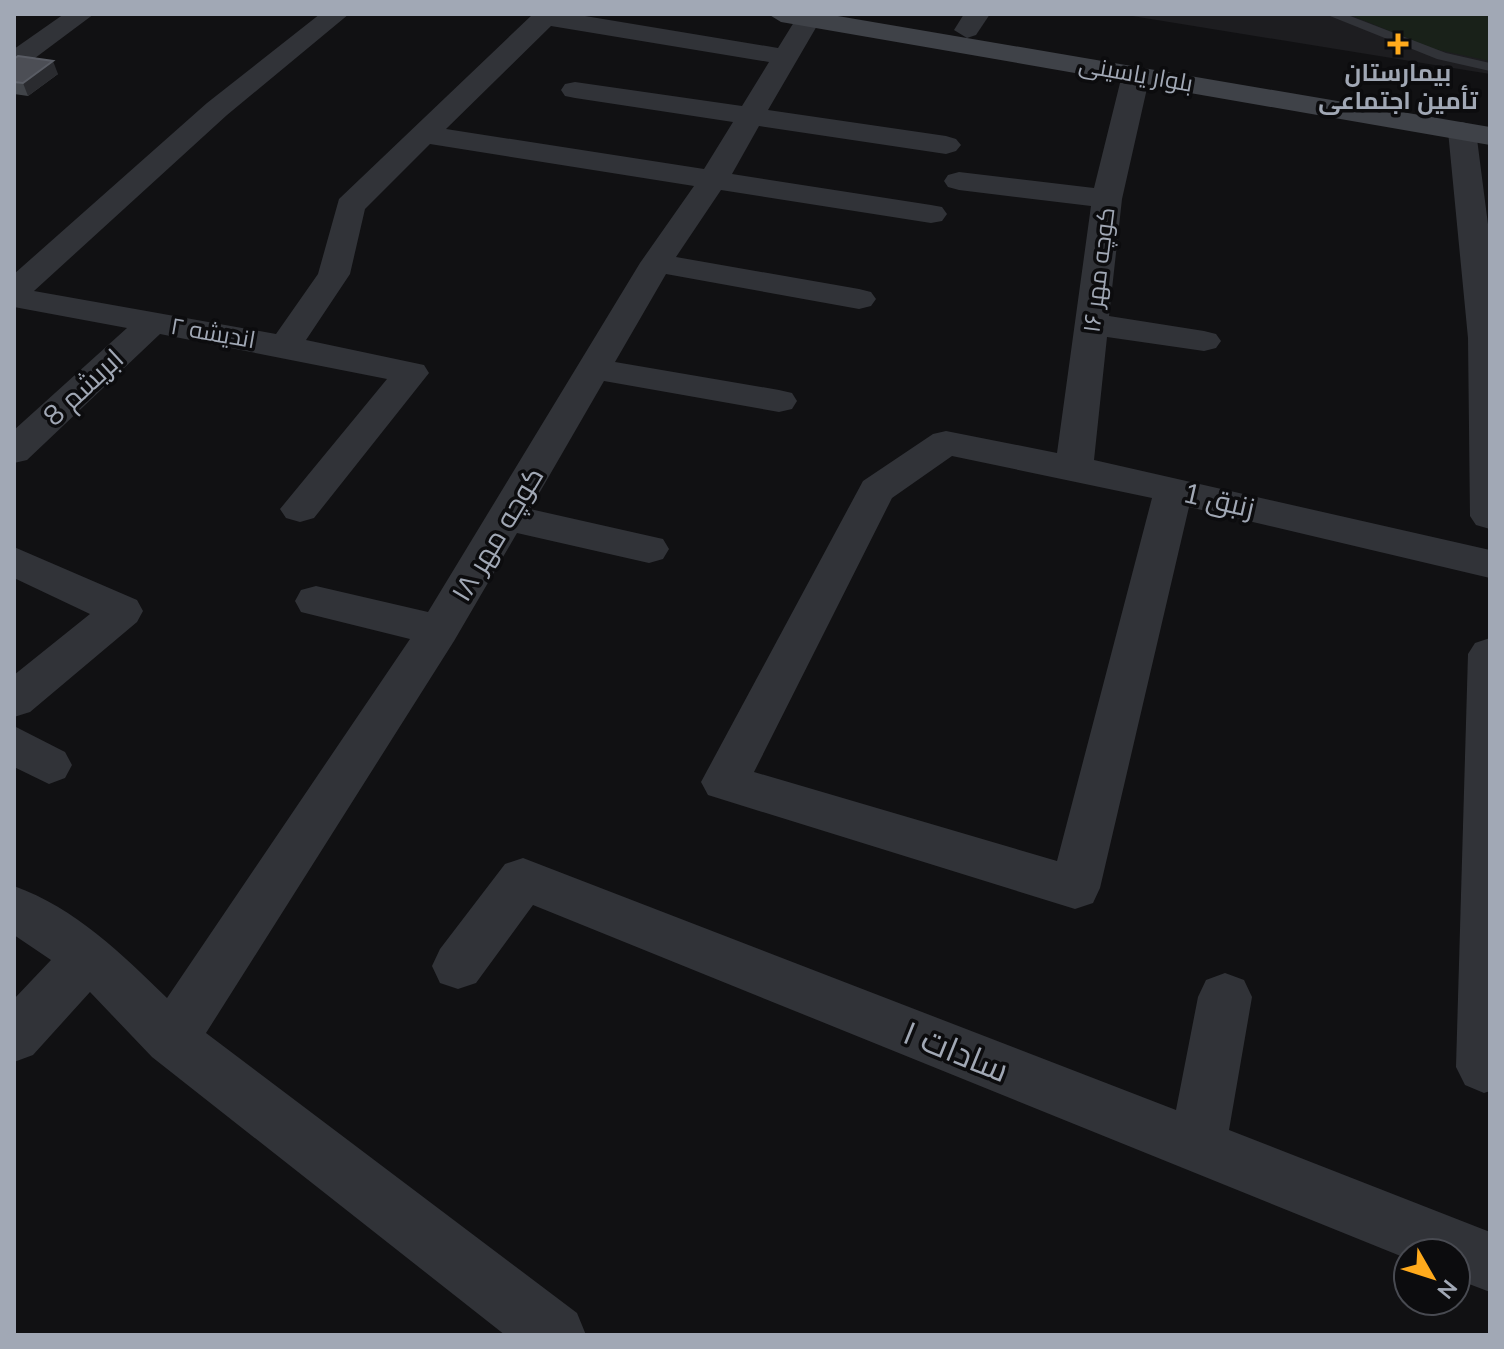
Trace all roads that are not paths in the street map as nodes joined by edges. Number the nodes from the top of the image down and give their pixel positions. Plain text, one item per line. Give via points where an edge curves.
1 (81, 14) edge
2 (336, 14) edge
3 (878, 14) edge
4 (1332, 14) edge
5 (795, 16) edge
6 (972, 22) edge
7 (784, 57) junction
8 (14, 61) edge
9 (1490, 67) edge
10 (1136, 75) junction
11 (575, 90) dead end
12 (1324, 98) junction
13 (749, 116) junction
14 (1481, 128) edge
15 (421, 134) junction
16 (946, 145) dead end
17 (713, 180) junction
18 (959, 181) dead end
19 (1107, 199) junction
20 (931, 214) dead end
21 (656, 263) junction
22 (14, 294) edge
23 (859, 299) dead end
24 (153, 322) junction
25 (1092, 324) junction
26 (1204, 341) dead end
27 (285, 346) junction
28 (596, 369) junction
29 (779, 401) dead end
30 (14, 451) edge
31 (1074, 467) junction
32 (1174, 490) junction
33 (300, 509) dead end
34 (1490, 516) edge
35 (507, 517) junction
36 (649, 549) dead end
37 (14, 561) edge
38 (1490, 564) edge
39 (316, 601) dead end
40 (439, 630) junction
41 (1490, 654) edge
42 (14, 700) edge
43 (14, 908) edge
44 (89, 956) junction
45 (458, 966) dead end
46 (1225, 997) dead end
47 (14, 1037) edge
48 (171, 1039) junction
49 (1484, 1067) dead end
50 (1197, 1148) junction
51 (1490, 1262) edge
52 (555, 1335) edge

1 - 8 street
2 - 22 street via 217,109
3 - 6 main road, بلوار یاسینی
4 - 9 lane via 1432,52
5 - 7 street, کوچه مهر ۱۸
5 - 10 main road, بلوار یاسینی
6 - 12 main road, بلوار یاسینی
7 - 13 street, کوچه مهر ۱۸
7 - 15 street via 545,17
10 - 12 main road, بلوار یاسینی
10 - 19 street, کوچه مهر ۱۶
11 - 13 street
12 - 14 main road, بلوار یاسینی
13 - 16 street
13 - 17 street, کوچه مهر ۱۸
14 - 34 street
15 - 17 street
15 - 27 street via 350,206 334,274
17 - 20 street
17 - 21 street, کوچه مهر ۱۸
18 - 19 street
19 - 25 street, کوچه مهر ۱۶
21 - 23 street
21 - 28 street, کوچه مهر ۱۸
22 - 24 street, اندیشه ۲
24 - 27 street, اندیشه ۲
24 - 30 street, ابریشم 8
25 - 26 street
25 - 31 street, کوچه مهر ۱۶
27 - 33 street, اندیشه ۲ via 411,373
28 - 29 street
28 - 35 street, کوچه مهر ۱۸
31 - 32 street, زنبق 1
31 - 32 street, زنبق 1 via 946,443 877,490 725,782 1075,888
32 - 38 street, زنبق 1
35 - 36 street
35 - 40 street, کوچه مهر ۱۸
37 - 42 street via 122,611
39 - 40 street
40 - 48 street, کوچه مهر ۱۸
41 - 49 street
43 - 44 street
44 - 47 street
44 - 48 street
45 - 50 street, سادات ۱ via 523,879
46 - 50 street
48 - 52 street
50 - 51 street, سادات ۱

